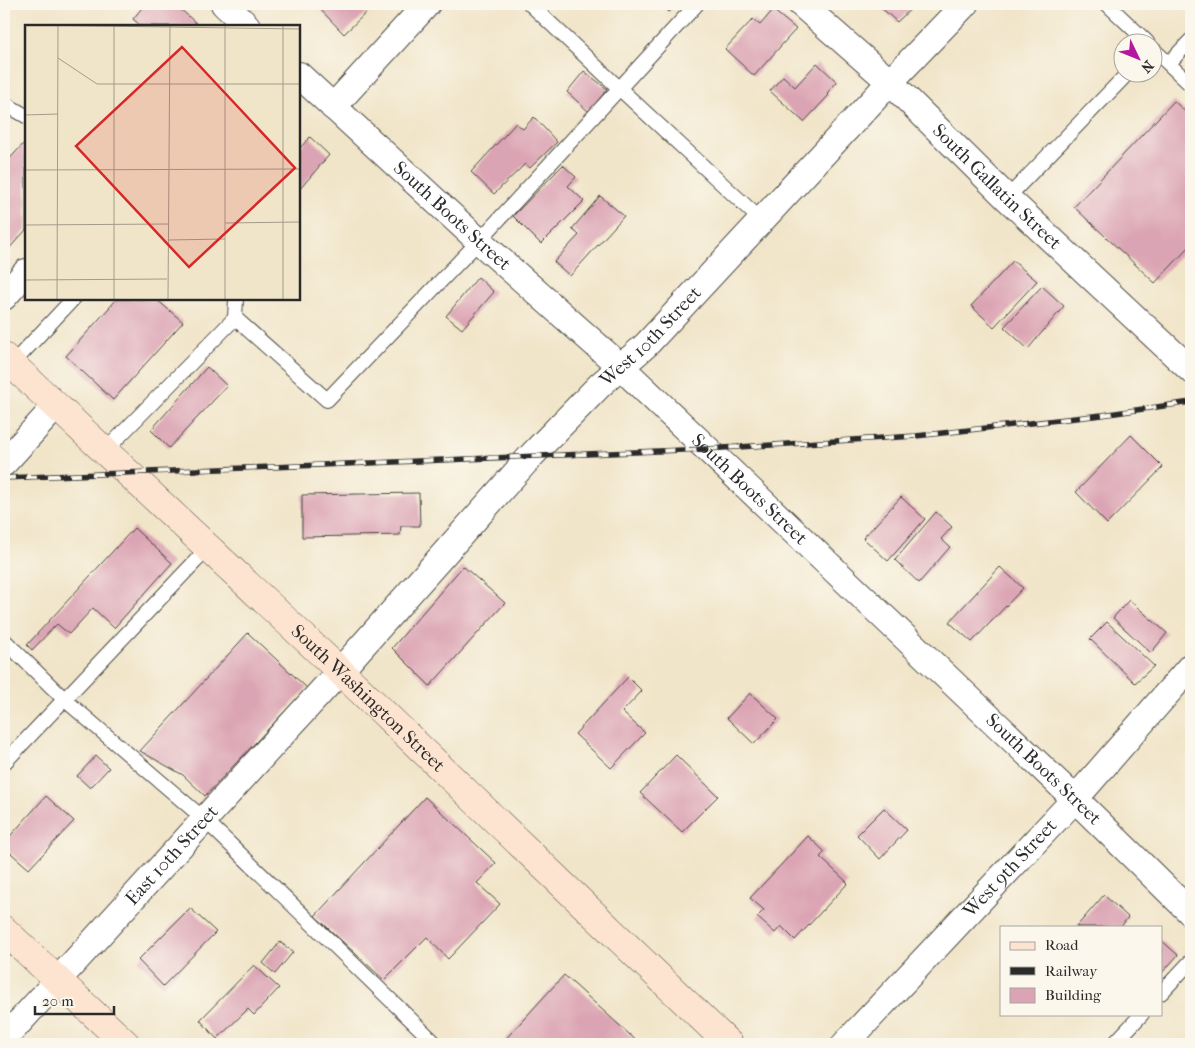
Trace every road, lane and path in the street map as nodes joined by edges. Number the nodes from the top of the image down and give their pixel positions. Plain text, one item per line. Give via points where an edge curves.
1 (224, 4) edge
2 (427, 4) edge
3 (530, 4) edge
4 (697, 4) edge
5 (802, 4) edge
6 (965, 4) edge
7 (1107, 4) edge
8 (246, 25) edge
9 (1136, 32) edge
10 (1191, 40) edge
11 (1162, 56) edge
12 (1169, 63) junction
13 (300, 76) edge
14 (890, 82) junction
15 (1119, 82) edge
16 (1191, 85) edge
17 (618, 88) junction
18 (333, 107) junction
19 (4, 108) edge
20 (25, 115) edge
21 (1007, 198) junction
22 (762, 221) junction
23 (479, 241) junction
24 (25, 273) edge
25 (4, 297) edge
26 (72, 300) edge
27 (236, 300) edge
28 (235, 318) junction
29 (8, 360) edge
30 (620, 367) junction
31 (1191, 370) edge
32 (56, 406) junction
33 (104, 452) junction
34 (4, 463) edge
35 (208, 548) junction
36 (4, 640) edge
37 (1191, 666) edge
38 (340, 671) junction
39 (64, 699) junction
40 (4, 763) edge
41 (1075, 798) junction
42 (204, 819) junction
43 (1191, 914) edge
44 (4, 930) edge
45 (1191, 961) edge
46 (57, 980) junction
47 (1162, 992) edge
48 (1140, 1016) edge
49 (4, 1039) edge
50 (126, 1044) edge
51 (436, 1044) edge
52 (729, 1044) edge
53 (846, 1044) edge
54 (1114, 1044) edge

1 - 8 street
2 - 18 street
3 - 17 lane
4 - 17 lane
5 - 14 street, South Gallatin Street
6 - 14 street, West 10th Street
7 - 9 lane
10 - 12 lane
11 - 12 lane
12 - 16 lane
13 - 18 street, South Boots Street
14 - 21 street, South Gallatin Street
14 - 22 street, West 10th Street
15 - 21 lane
17 - 22 lane
17 - 23 lane
18 - 23 street, South Boots Street
19 - 20 lane via 7,105
21 - 31 street, South Gallatin Street
22 - 30 street, West 10th Street via 646,345
23 - 28 lane via 327,400
23 - 30 street, South Boots Street
24 - 25 street
26 - 29 lane
27 - 28 lane
28 - 33 lane
29 - 32 main road, South Washington Street
30 - 38 street, West 10th Street via 530,457
30 - 41 street, South Boots Street
32 - 33 main road, South Washington Street
32 - 34 street
33 - 35 main road, South Washington Street
35 - 38 main road, South Washington Street
35 - 39 lane
36 - 39 lane
37 - 41 street, West 9th Street
38 - 42 street, East 10th Street
38 - 52 main road, South Washington Street
39 - 40 lane
39 - 42 lane
41 - 43 street, South Boots Street
41 - 53 street, West 9th Street
42 - 46 street, East 10th Street
42 - 51 lane
44 - 46 main road
45 - 47 lane
46 - 49 street, East 10th Street
46 - 50 main road
48 - 54 lane

